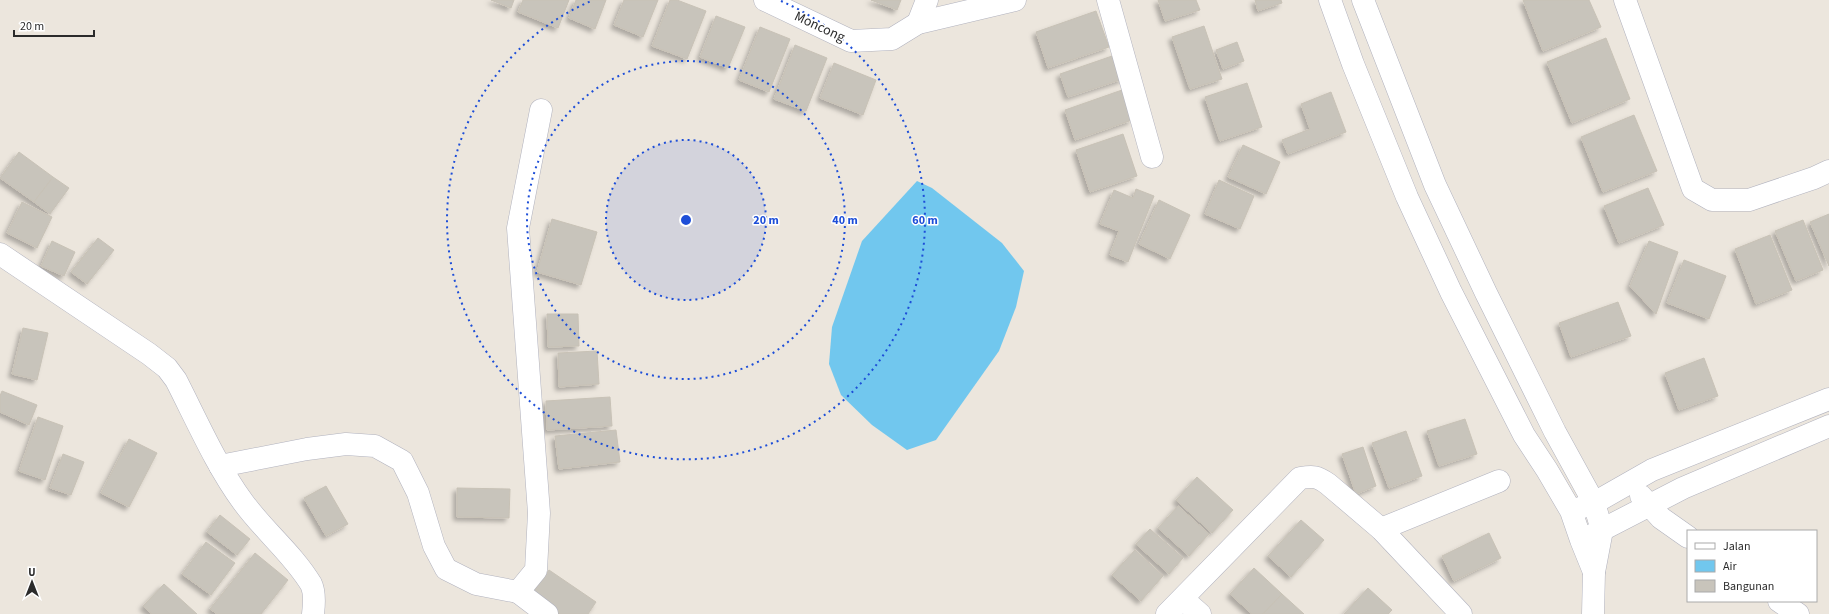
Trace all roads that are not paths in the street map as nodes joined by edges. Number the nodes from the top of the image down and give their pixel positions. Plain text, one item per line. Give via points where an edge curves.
1 (765, 0) edge
2 (927, 0) edge
3 (1015, 0) edge
4 (1108, 0) edge
5 (1330, 0) edge
6 (1363, 0) edge
7 (1625, 0) edge
8 (918, 23) junction
9 (541, 110) dead end
10 (1152, 157) dead end
11 (1829, 171) edge
12 (0, 254) edge
13 (1829, 399) edge
14 (1829, 426) edge
15 (220, 466) junction
16 (1499, 481) dead end
17 (1631, 482) junction
18 (1594, 502) junction
19 (1650, 506) junction
20 (1571, 511) junction
21 (1381, 528) junction
22 (1602, 530) junction
23 (1687, 536) edge
24 (1581, 540) junction
25 (1594, 572) junction
26 (518, 592) junction
27 (1183, 599) junction
28 (1780, 602) edge
29 (313, 614) edge
30 (546, 614) edge
31 (1167, 614) edge
32 (1200, 614) edge
33 (1461, 614) edge
34 (1592, 614) edge
35 (1798, 614) edge

1 - 8 street, Moncong via 851,41 892,39
2 - 8 street
3 - 8 street, Moncong
4 - 10 street
5 - 20 street via 1407,197 1451,292 1524,435 1548,470
6 - 18 street via 1439,192 1538,398
7 - 11 street via 1693,189 1712,200 1749,200
9 - 26 street via 518,228 539,513 536,570
12 - 15 street via 167,368 176,380
13 - 17 street via 1674,461
14 - 19 street via 1683,488
15 - 26 street via 322,447 346,444 375,446 402,461 418,493 434,546 446,569 476,584
15 - 29 street via 242,502 291,557 312,586
16 - 21 street
17 - 18 street
17 - 19 street
18 - 20 street
18 - 22 street
19 - 22 street
19 - 23 street via 1661,518
20 - 24 street
21 - 27 street via 1319,477 1300,478
21 - 33 street
22 - 24 street
22 - 25 street
24 - 25 street
25 - 34 street
26 - 30 street
27 - 31 street
27 - 32 street
28 - 35 street

